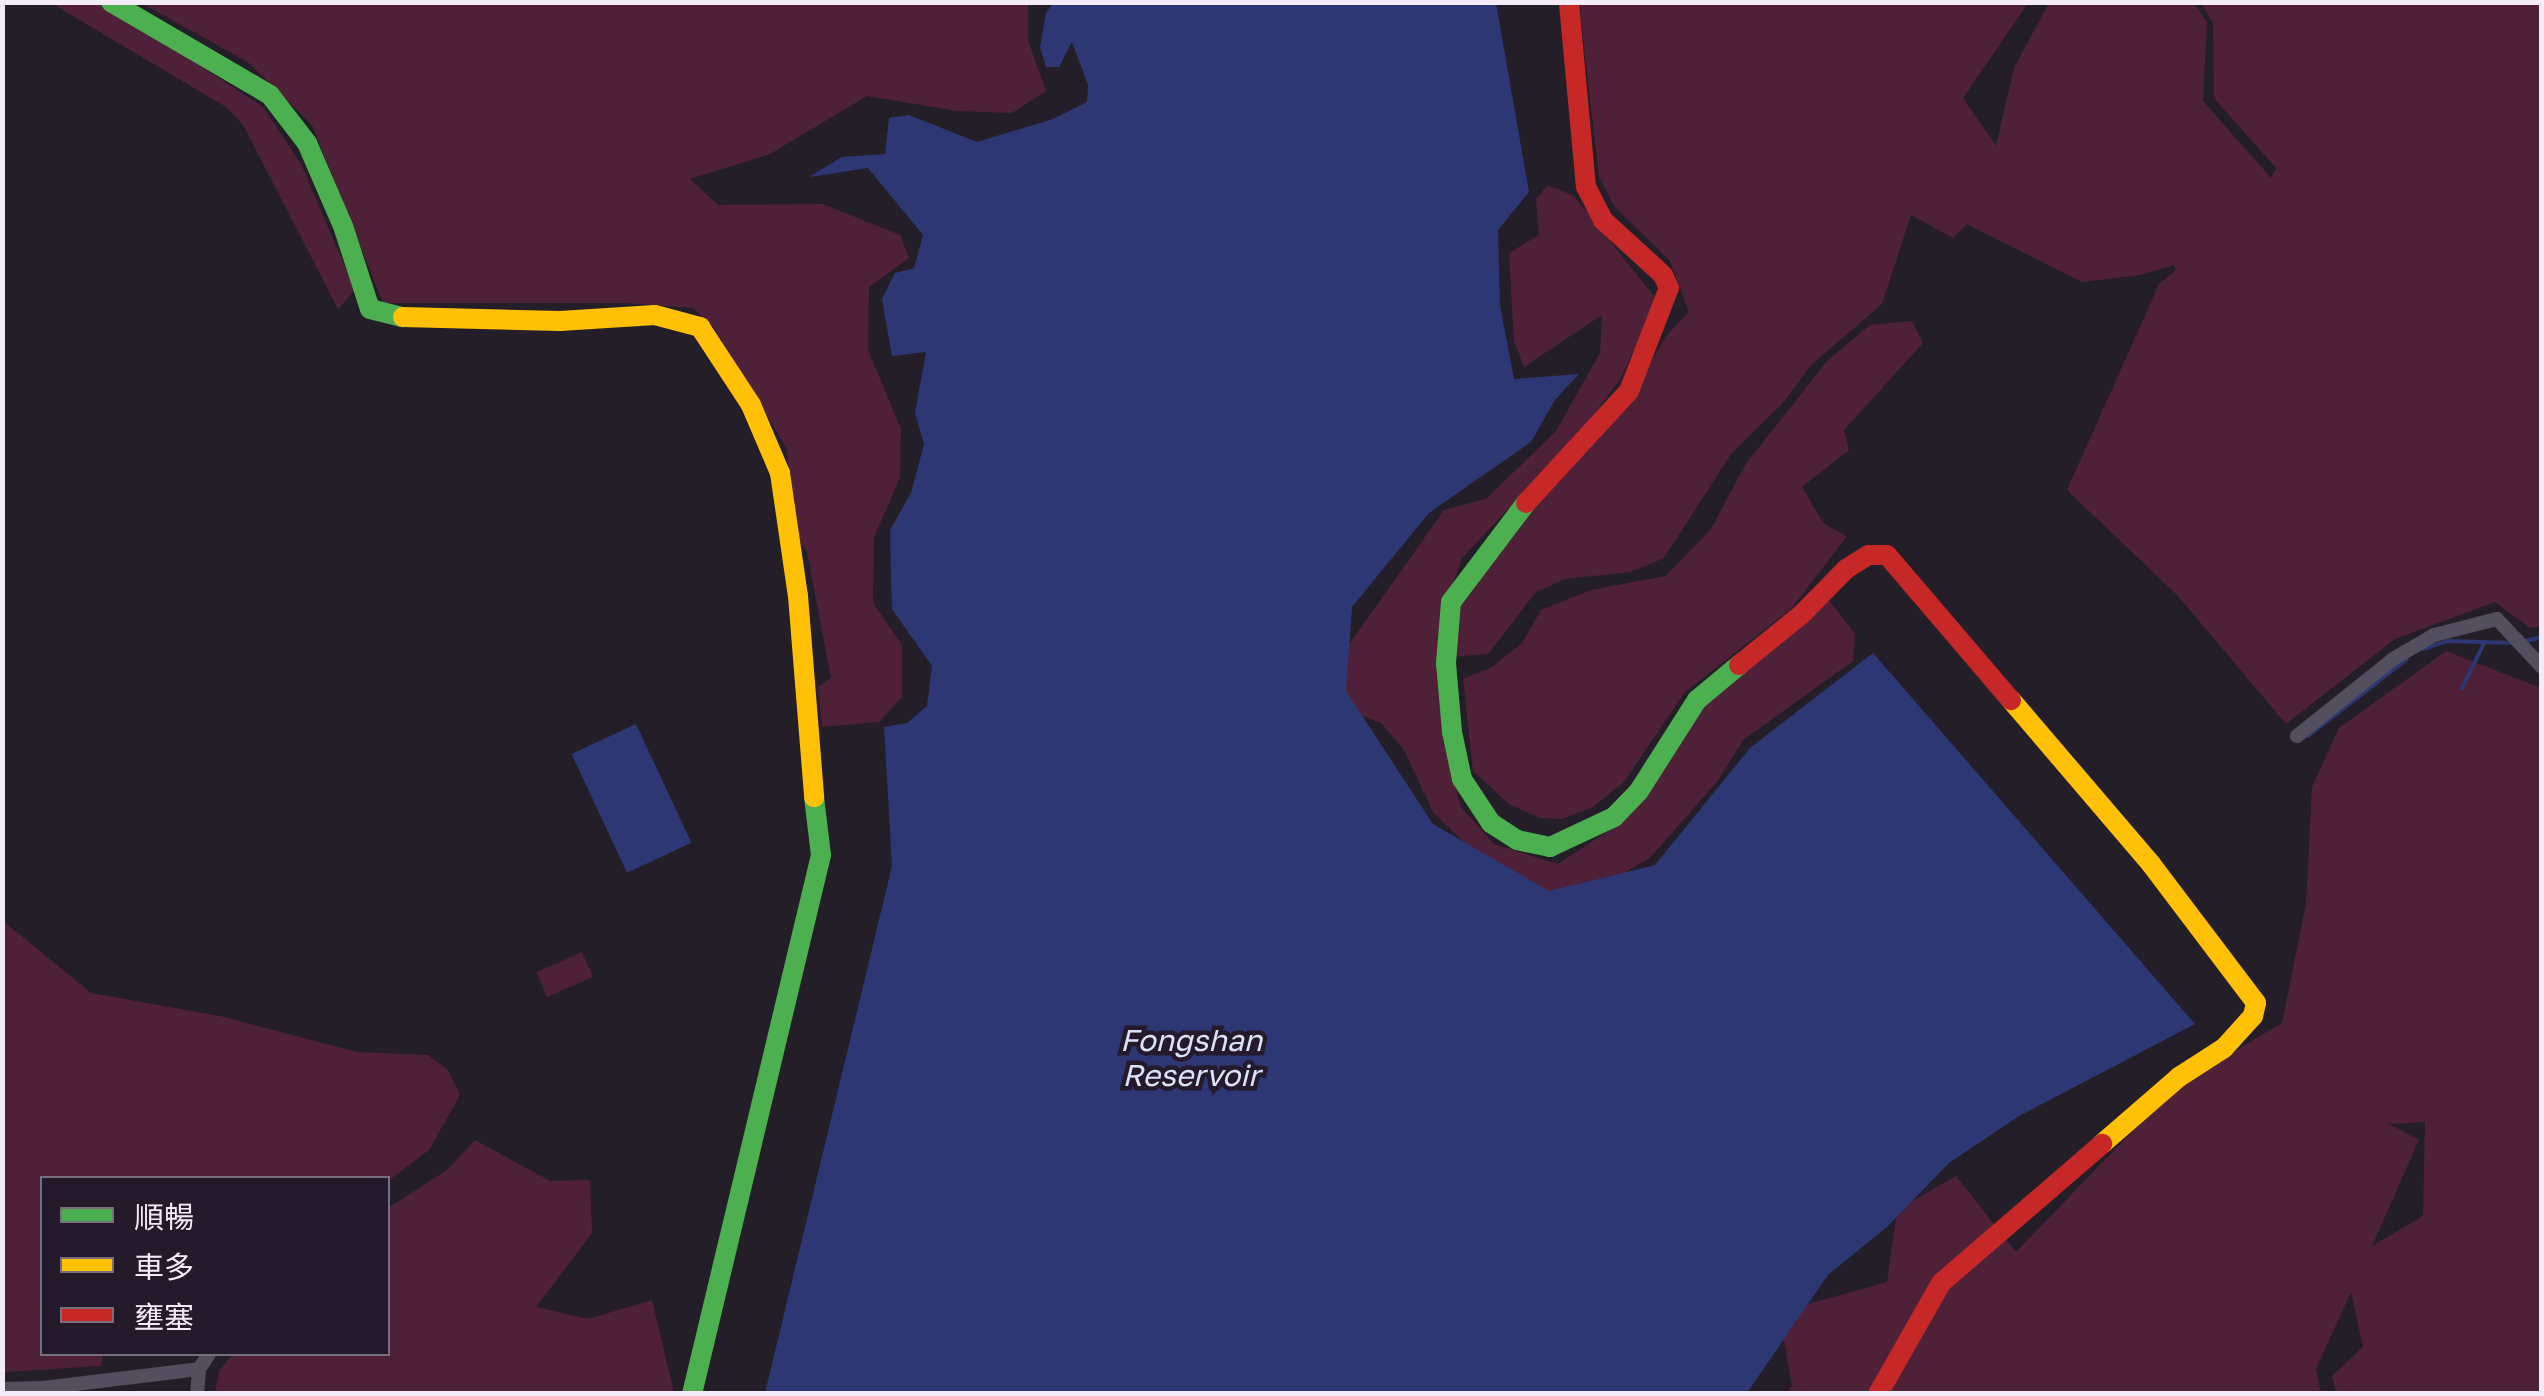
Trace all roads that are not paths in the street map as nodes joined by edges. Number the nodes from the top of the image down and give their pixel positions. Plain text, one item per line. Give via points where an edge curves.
1 (111, 2) edge
2 (1570, 2) edge
3 (2542, 667) edge
4 (2296, 736) dead end
5 (207, 1356) edge
6 (198, 1368) junction
7 (2, 1389) edge
8 (197, 1394) edge
9 (692, 1394) edge
10 (1878, 1394) edge

1 - 9 street via 270,95 307,143 370,310 412,319 655,315 700,327 752,405 780,473 821,855
2 - 10 street via 1586,187 1604,220 1669,288 1629,391 1502,530 1451,602 1446,663 1452,732 1462,779 1491,823 1516,840 1550,847 1614,817 1639,791 1696,700 1846,570 1868,556 1887,555 2151,864 2256,1003 2253,1016 2224,1048 2179,1077 1941,1283
3 - 4 street via 2496,618 2434,634
5 - 6 street
6 - 7 street
6 - 8 street

